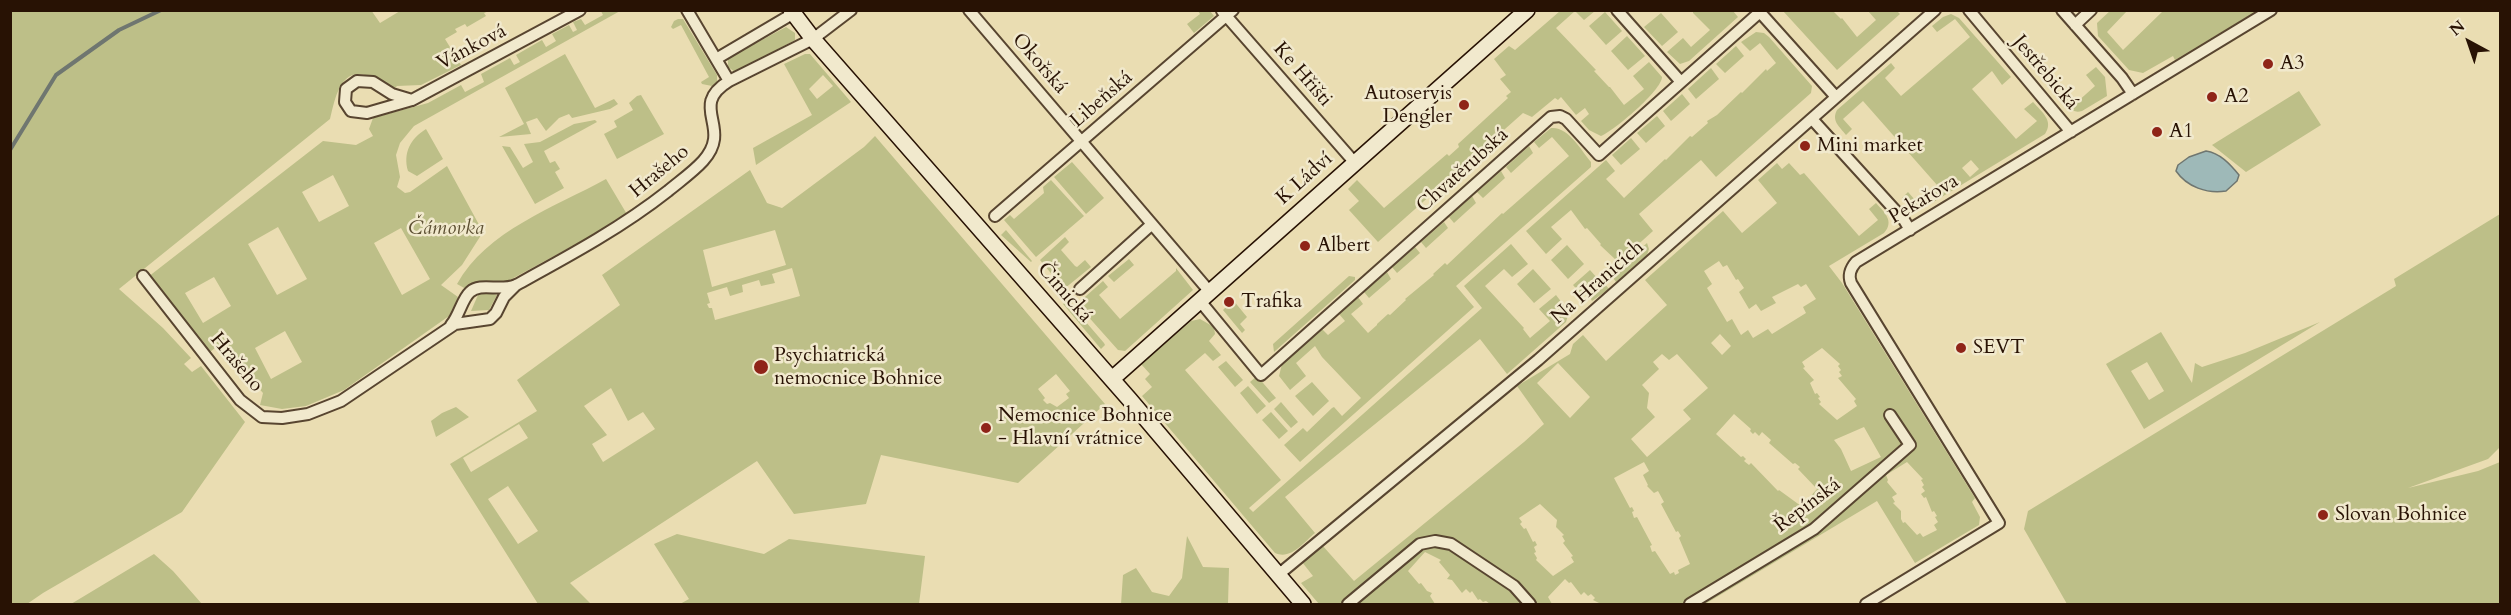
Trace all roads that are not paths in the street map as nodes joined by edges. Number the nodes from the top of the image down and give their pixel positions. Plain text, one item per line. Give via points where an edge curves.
1 (580, 10) edge
2 (687, 10) edge
3 (851, 10) edge
4 (969, 10) edge
5 (1617, 10) edge
6 (1935, 10) edge
7 (1969, 10) edge
8 (2062, 10) edge
9 (2091, 10) edge
10 (2271, 10) edge
11 (1759, 11) edge
12 (793, 12) edge
13 (1227, 12) edge
14 (1519, 13) edge
15 (2075, 25) junction
16 (813, 39) junction
17 (716, 59) junction
18 (729, 81) junction
19 (1681, 82) junction
20 (2133, 94) junction
21 (1836, 97) junction
22 (412, 100) junction
23 (1812, 119) junction
24 (2071, 132) junction
25 (1082, 141) junction
26 (1355, 163) junction
27 (995, 216) dead end
28 (1151, 225) junction
29 (1910, 230) junction
30 (143, 276) dead end
31 (516, 285) junction
32 (1080, 289) dead end
33 (1205, 296) junction
34 (450, 327) junction
35 (1112, 379) junction
36 (1890, 416) dead end
37 (1278, 575) junction
38 (1302, 604) edge
39 (1348, 604) edge
40 (1530, 604) edge
41 (1690, 604) edge
42 (1866, 604) edge

1 - 22 street, Vánková
2 - 17 street
3 - 16 street
4 - 25 street, Okořská
5 - 19 street
6 - 21 street, Na Hranicích
7 - 24 street, Jestřebická
8 - 15 street
9 - 15 street
10 - 20 street, Pekařova
11 - 19 street, Chvatěrubská
11 - 21 street
12 - 16 street, Čimická
12 - 17 street
13 - 25 street, Libeňská
13 - 26 street, Ke Hřišti
14 - 26 street, K Ládví
15 - 20 street
16 - 18 street
16 - 35 street, Čimická
17 - 18 street
18 - 31 street, Hrašeho via 713,92 709,104 714,140 702,162 642,212
19 - 33 street, Chvatěrubská via 1599,156 1566,119 1551,117 1261,375
20 - 24 street, Pekařova
21 - 23 street, Na Hranicích
22 - 22 street, Vánková via 373,82 357,81 346,89 345,102 351,111 368,113
23 - 29 street
23 - 37 street, Na Hranicích via 1538,360
24 - 29 street, Pekařova
25 - 27 street, Libeňská
25 - 28 street, Okořská
26 - 33 street, K Ládví
28 - 32 street
28 - 33 street, Okořská
29 - 42 street, Pekařova via 1856,262 1850,279 1999,523
30 - 34 street, Hrašeho via 240,400 262,417 302,415 341,401
31 - 34 street, Hrašeho via 490,320 461,322
31 - 34 street, Hrašeho via 502,290 475,289 466,297
33 - 35 street, K Ládví
35 - 37 street, Čimická
36 - 41 street, Řepínská via 1910,446 1814,529
37 - 38 street, Čimická
39 - 40 street via 1420,544 1436,541 1451,544 1514,586

